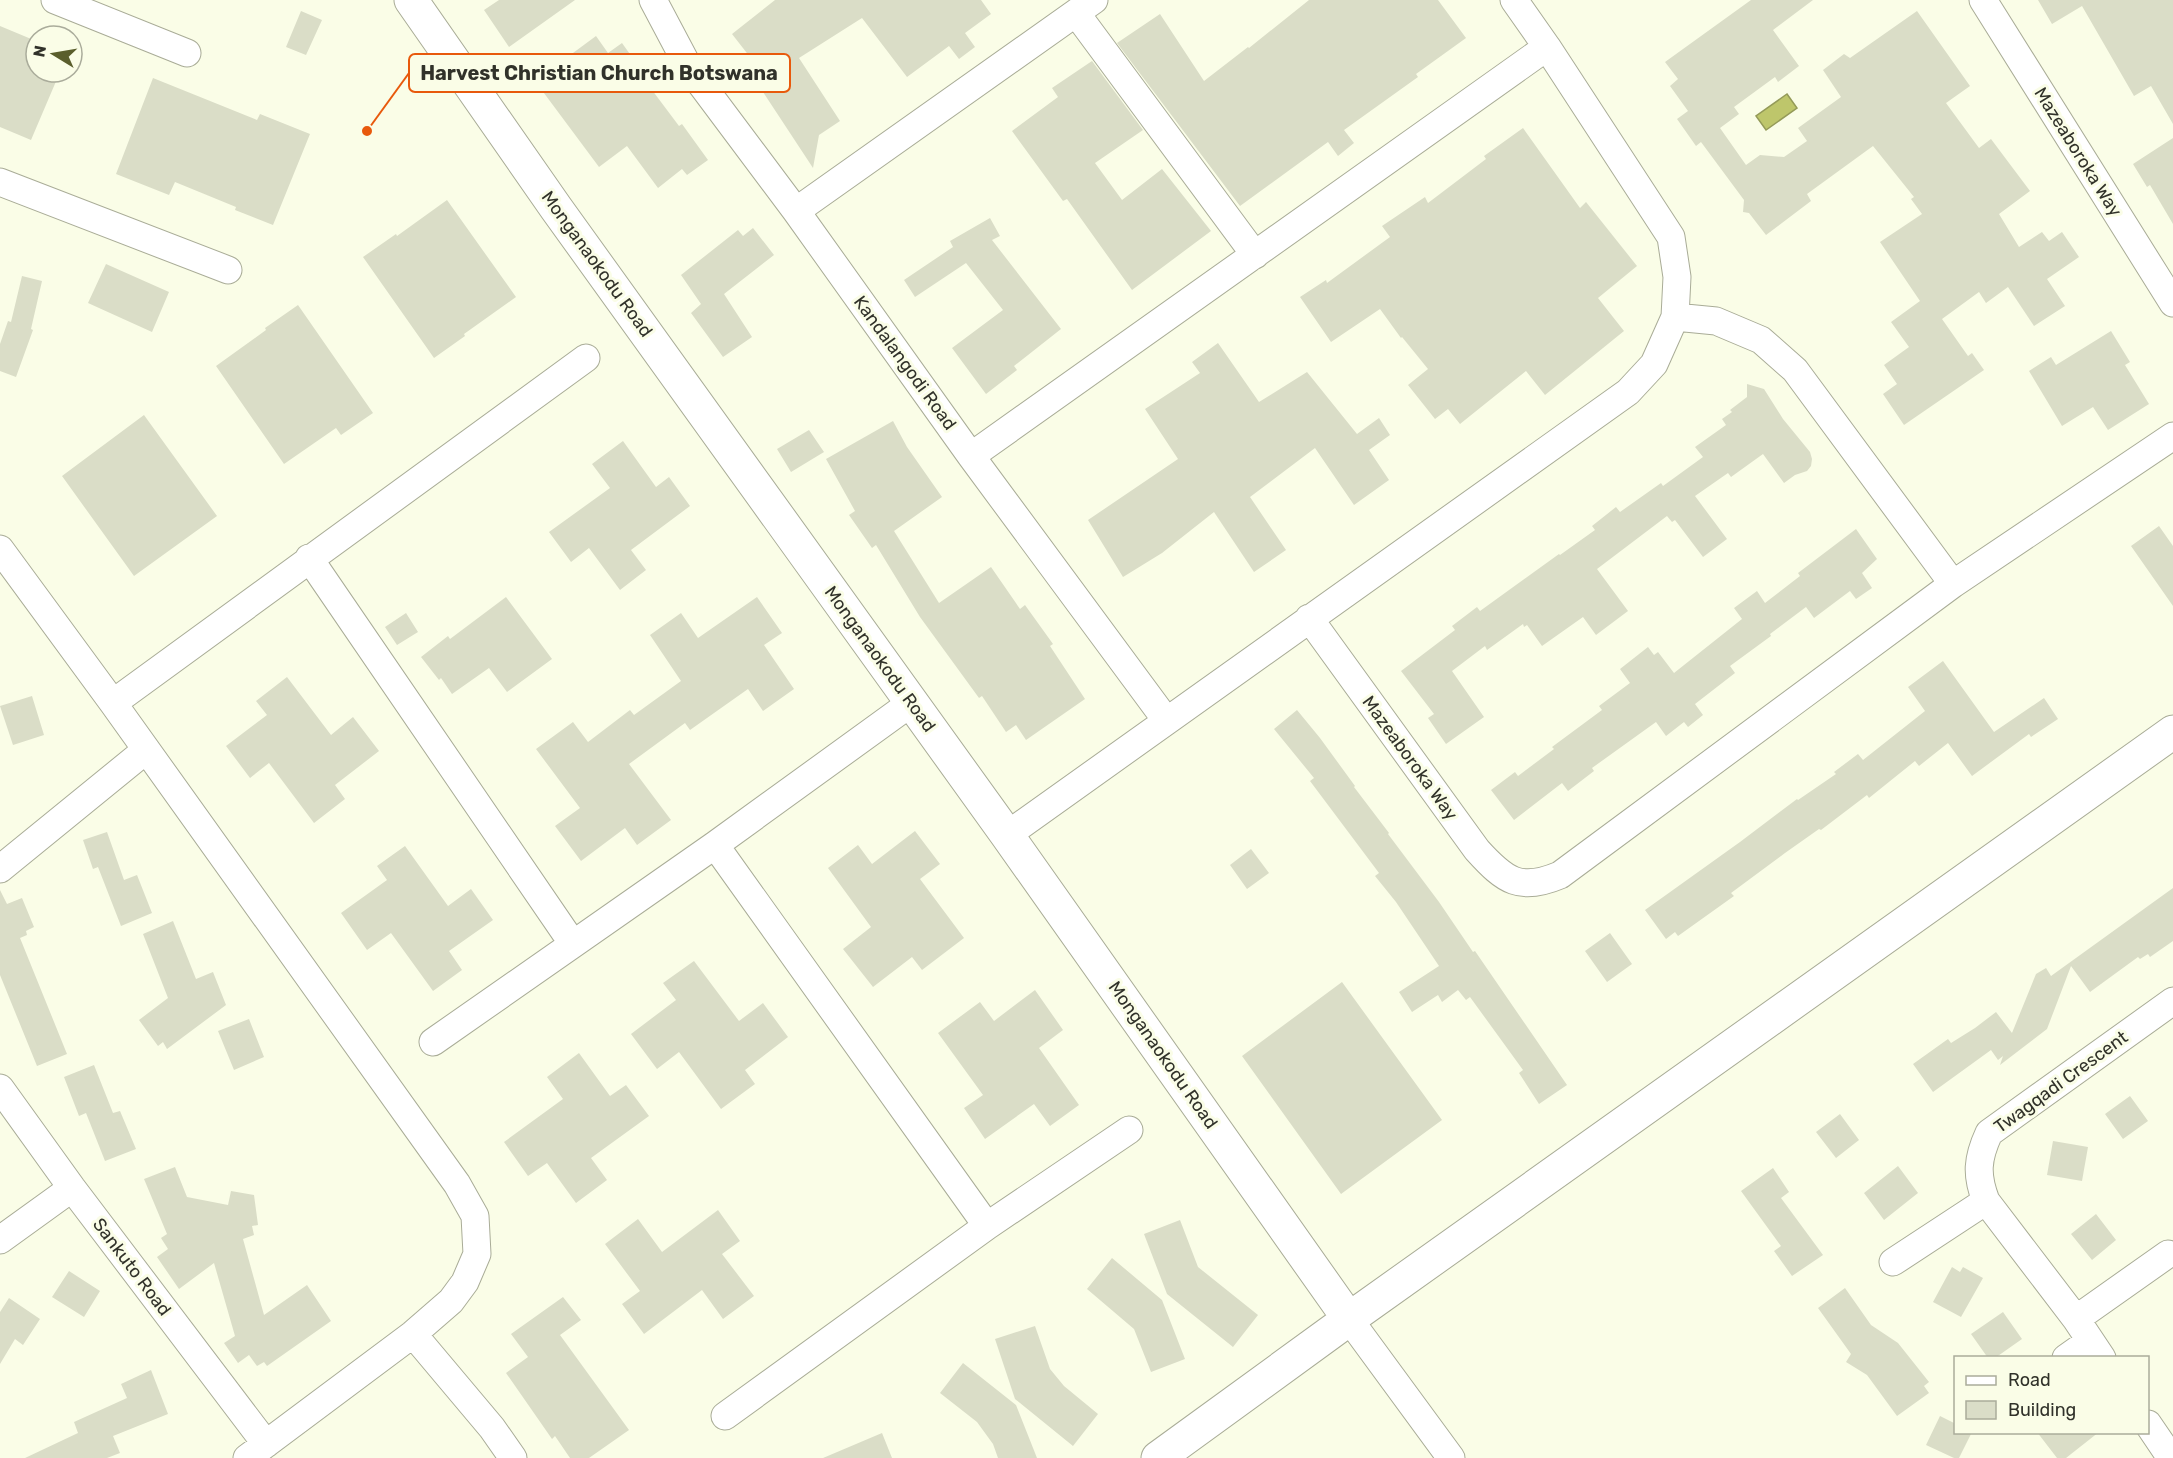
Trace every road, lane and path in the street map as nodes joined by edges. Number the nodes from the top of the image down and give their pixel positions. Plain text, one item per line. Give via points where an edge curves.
1 (55, 0) edge
2 (411, 0) edge
3 (653, 0) edge
4 (1514, 0) edge
5 (1983, 0) edge
6 (1085, 6) edge
7 (1547, 47) junction
8 (187, 53) dead end
9 (0, 182) edge
10 (796, 211) junction
11 (1255, 255) junction
12 (228, 270) dead end
13 (2173, 303) edge
14 (1675, 317) junction
15 (586, 358) dead end
16 (2173, 436) edge
17 (971, 456) junction
18 (0, 549) edge
19 (309, 558) junction
20 (1953, 584) junction
21 (1309, 618) junction
22 (113, 703) junction
23 (911, 703) junction
24 (1166, 720) junction
25 (2173, 732) edge
26 (146, 750) junction
27 (1007, 835) junction
28 (715, 845) junction
29 (0, 869) edge
30 (573, 944) junction
31 (2173, 1001) edge
32 (433, 1042) dead end
33 (0, 1088) edge
34 (1130, 1130) dead end
35 (72, 1188) junction
36 (1986, 1201) junction
37 (987, 1226) junction
38 (0, 1240) edge
39 (2168, 1254) dead end
40 (1893, 1262) dead end
41 (1349, 1318) junction
42 (413, 1334) junction
43 (2089, 1339) edge
44 (2068, 1356) edge
45 (725, 1416) dead end
46 (2149, 1425) edge
47 (256, 1451) edge
48 (513, 1458) edge
49 (1158, 1458) edge
50 (1451, 1458) edge
51 (2171, 1458) edge

1 - 8 street
2 - 23 street, Monganaokodu Road
3 - 10 street, Kandalangodi Road via 689,68
4 - 7 street
5 - 13 street, Mazeaboroka Way
6 - 10 street
6 - 11 street
7 - 11 street
7 - 14 street via 1671,237 1677,278
9 - 12 street
10 - 17 street, Kandalangodi Road
11 - 17 street
14 - 20 street via 1716,321 1761,340 1795,370
14 - 21 street via 1654,364 1628,392
15 - 19 street
16 - 20 street
17 - 24 street, Kandalangodi Road
18 - 22 street
19 - 22 street
19 - 30 street
20 - 21 street, Mazeaboroka Way via 1560,875 1542,883 1524,884 1506,878 1477,850
21 - 24 street
22 - 26 street
23 - 27 street, Monganaokodu Road
23 - 28 street
24 - 27 street
25 - 41 street
26 - 29 street
26 - 42 street via 457,1184 475,1216 477,1254 465,1281 451,1301
27 - 41 street, Monganaokodu Road
28 - 30 street
28 - 37 street
30 - 32 street
31 - 36 street, Twagqadi Crescent via 1989,1133 1979,1164 1979,1183
33 - 35 street, Sankuto Road
34 - 37 street
35 - 38 street
35 - 47 street, Sankuto Road
36 - 40 street
36 - 43 street, Twagqadi Crescent
37 - 45 street
39 - 43 street
41 - 49 street
41 - 50 street
42 - 47 street
42 - 48 street
43 - 44 street
46 - 51 street

